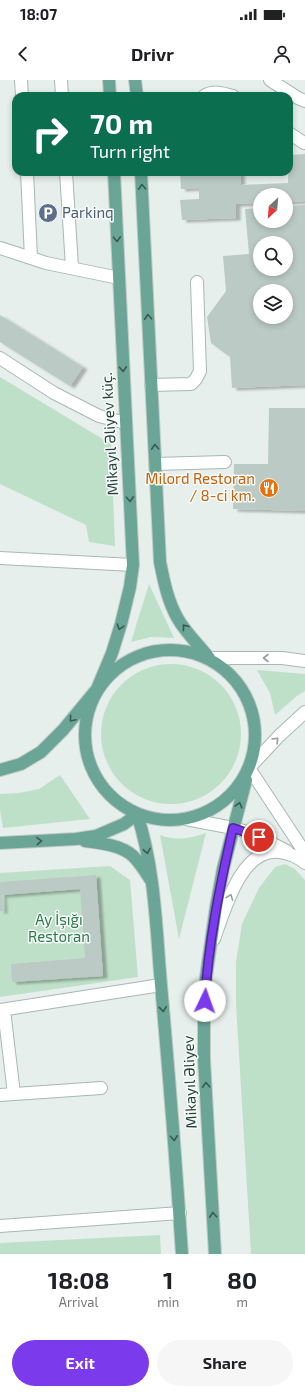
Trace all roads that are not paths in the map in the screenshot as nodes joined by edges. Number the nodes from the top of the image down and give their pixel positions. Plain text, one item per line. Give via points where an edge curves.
1 (21, 80) edge
2 (61, 80) edge
3 (109, 80) edge
4 (135, 80) edge
5 (270, 80) edge
6 (22, 92) edge
7 (62, 92) edge
8 (110, 92) edge
9 (136, 92) edge
10 (289, 92) edge
11 (293, 95) edge
12 (305, 101) edge
13 (293, 136) edge
14 (304, 143) edge
15 (27, 176) edge
16 (66, 176) edge
17 (114, 176) edge
18 (141, 176) edge
19 (0, 248) edge
20 (32, 258) junction
21 (72, 268) junction
22 (119, 278) junction
23 (197, 282) dead end
24 (0, 358) edge
25 (152, 385) junction
26 (126, 423) junction
27 (225, 462) dead end
28 (155, 464) junction
29 (0, 558) edge
30 (133, 565) junction
31 (209, 658) junction
32 (305, 661) edge
33 (97, 689) junction
34 (305, 712) edge
35 (249, 768) junction
36 (0, 770) edge
37 (137, 814) junction
38 (186, 819) junction
39 (233, 828) junction
40 (76, 839) junction
41 (0, 844) edge
42 (305, 853) edge
43 (292, 854) junction
44 (305, 863) edge
45 (152, 883) junction
46 (211, 946) junction
47 (161, 985) junction
48 (2, 1010) edge
49 (101, 1088) dead end
50 (14, 1094) junction
51 (0, 1095) edge
52 (180, 1213) junction
53 (0, 1226) edge
54 (182, 1254) edge
55 (215, 1254) edge

1 - 6 street
2 - 7 street
3 - 8 main road
4 - 9 main road
5 - 10 street
11 - 12 street
13 - 14 street
15 - 20 street
16 - 21 street
17 -> 22 main road, Mikayıl Əliyev küç.
25 -> 18 main road
19 - 20 street
20 - 21 street
21 - 22 street
22 -> 26 main road, Mikayıl Əliyev küç.
23 - 25 street via 200,370 190,384
24 - 26 street via 54,393 98,416
28 -> 25 main road
26 -> 30 main road, Mikayıl Əliyev küç.
27 - 28 street
31 -> 28 main road via 178,619 164,582 160,562
29 - 30 street
30 -> 33 main road, Mikayıl Əliyev küç. via 121,624
32 -> 31 street via 282,658
31 - 33 main road via 189,651 168,649 147,652 128,660 111,672
31 - 35 main road via 230,673 245,694 252,712 256,744
33 -> 36 main road via 41,752 21,764
33 - 37 main road via 87,711 84,736 88,760 99,783 116,801
35 -> 34 street
35 - 38 main road via 229,797 209,811
39 -> 35 main road, Mikayıl Əliyev
35 - 42 street
37 - 38 main road via 161,820
37 - 40 main road via 111,830 96,836
37 -> 45 main road, Mikayıl Əliyev via 144,836
38 - 39 street
39 - 43 street via 267,840
39 - 46 main road, Mikayıl Əliyev
41 -> 40 main road
40 - 45 main road via 117,847 132,855
43 - 44 street
46 -> 43 street via 240,874 262,854 274,851
45 - 47 main road, Mikayıl Əliyev
55 -> 46 main road, Mikayıl Əliyev via 204,1059 206,977
47 - 48 street
47 -> 52 main road, Mikayıl Əliyev
48 - 50 street
49 - 50 street
50 - 51 street
52 - 53 street
52 - 54 main road, Mikayıl Əliyev

